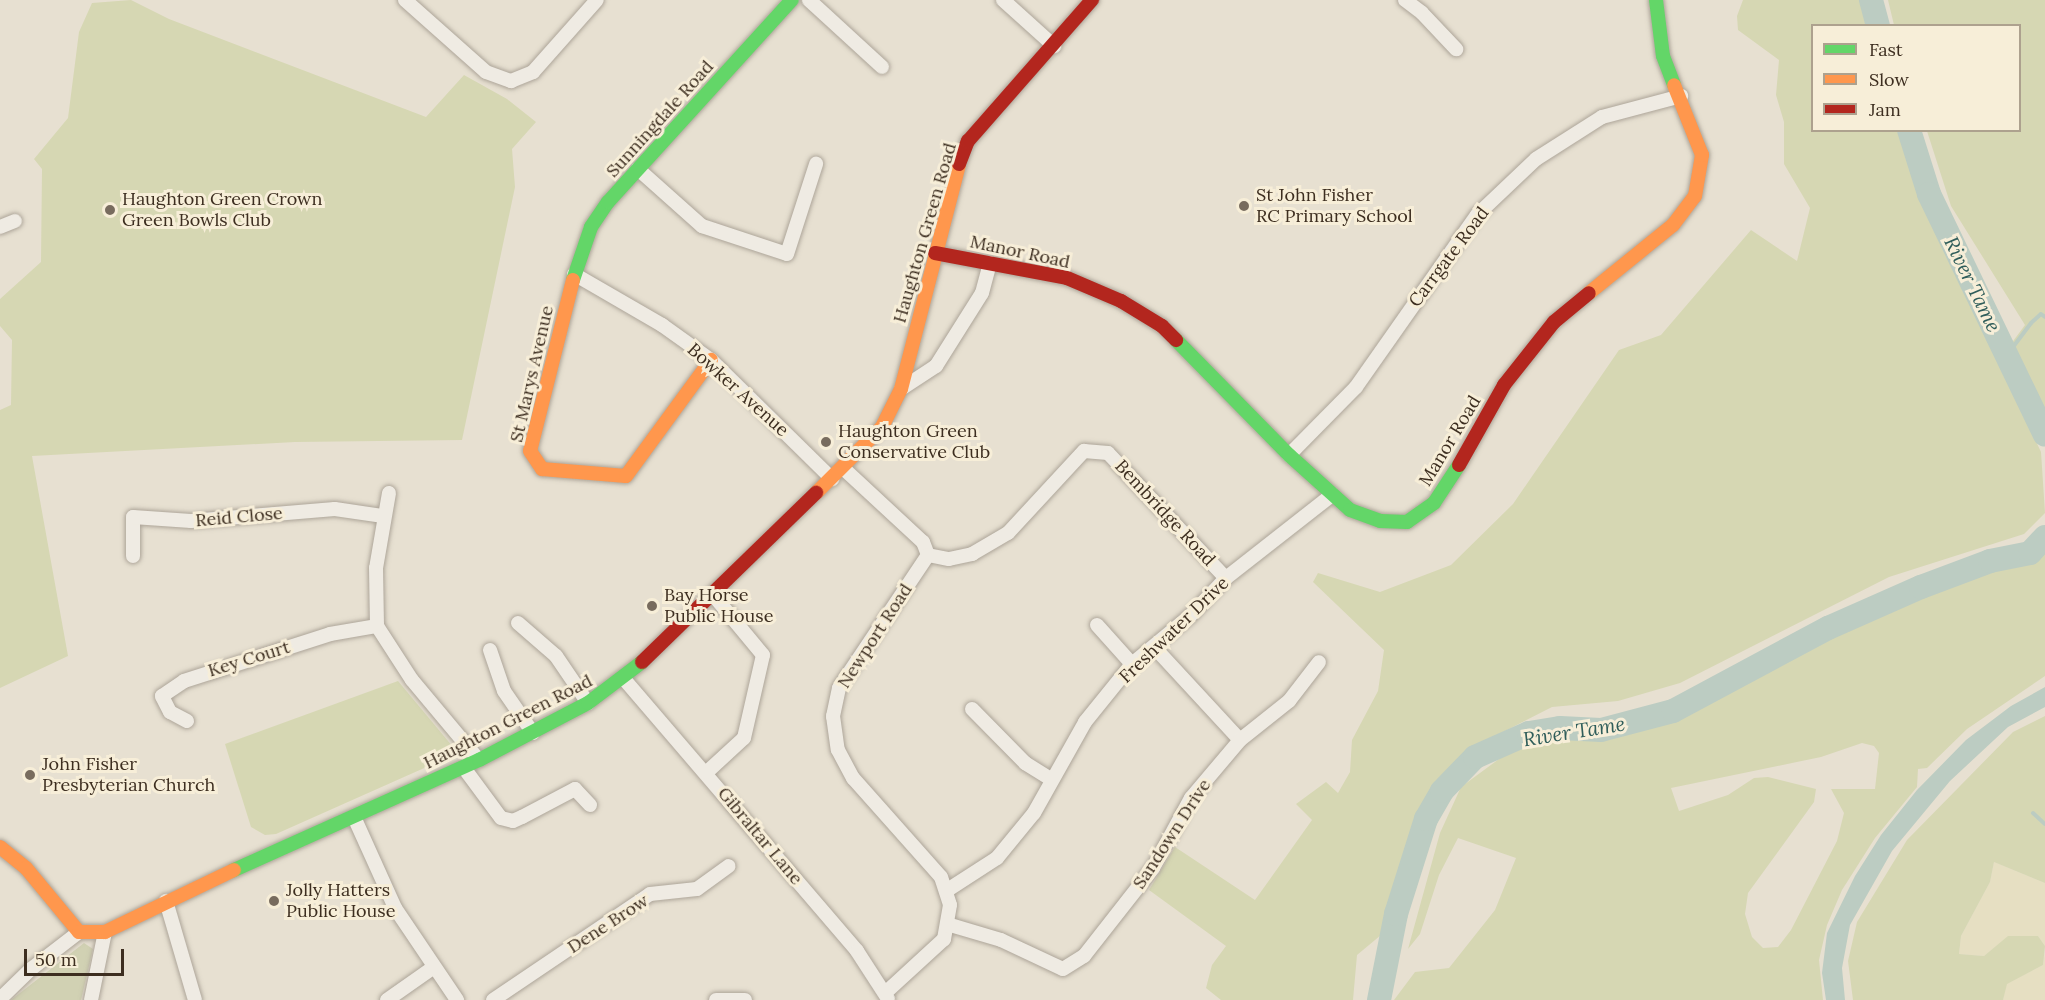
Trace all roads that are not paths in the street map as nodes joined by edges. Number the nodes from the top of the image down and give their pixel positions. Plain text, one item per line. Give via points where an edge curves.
1 (405, 0) edge
2 (597, 0) edge
3 (792, 0) edge
4 (809, 0) edge
5 (1003, 0) edge
6 (1092, 0) edge
7 (1405, 0) edge
8 (1656, 0) edge
9 (1054, 46) junction
10 (1456, 49) dead end
11 (882, 67) dead end
12 (1681, 96) junction
13 (816, 164) dead end
14 (638, 169) junction
15 (15, 221) dead end
16 (0, 227) edge
17 (935, 254) junction
18 (990, 263) junction
19 (574, 274) junction
20 (711, 360) junction
21 (901, 389) junction
22 (1289, 455) junction
23 (843, 468) junction
24 (832, 479) junction
25 (389, 493) dead end
26 (1332, 495) junction
27 (383, 516) junction
28 (133, 555) dead end
29 (928, 555) junction
30 (1226, 578) junction
31 (714, 596) junction
32 (518, 623) dead end
33 (1097, 625) dead end
34 (377, 626) junction
35 (1155, 648) junction
36 (490, 650) dead end
37 (1319, 662) dead end
38 (1132, 664) junction
39 (624, 679) junction
40 (588, 703) junction
41 (972, 709) dead end
42 (187, 721) dead end
43 (533, 733) junction
44 (1240, 740) junction
45 (479, 760) junction
46 (464, 768) junction
47 (707, 772) junction
48 (1051, 779) junction
49 (590, 805) dead end
50 (354, 817) junction
51 (0, 847) edge
52 (729, 867) dead end
53 (946, 891) junction
54 (166, 901) junction
55 (946, 924) junction
56 (79, 932) junction
57 (105, 932) junction
58 (434, 967) junction
59 (887, 997) edge
60 (0, 999) edge
61 (91, 1000) edge
62 (195, 1000) edge
63 (387, 1000) edge
64 (457, 1000) edge
65 (493, 1000) edge
66 (716, 1000) edge
67 (745, 1000) edge

1 - 2 street via 486,72 511,81 533,72
3 - 14 street, Sunningdale Road
4 - 11 street
5 - 9 street
6 - 9 street, Haughton Green Road
7 - 10 street
8 - 12 street, Manor Road via 1663,56
9 - 17 street, Haughton Green Road via 968,141
12 - 22 street, Carrgate Road via 1602,117 1536,159 1477,215 1356,387
12 - 26 street, Manor Road via 1702,155 1695,196 1673,225 1554,322 1504,385 1434,503 1407,522 1392,523 1364,518
13 - 14 street via 787,254 702,226
14 - 19 street, Sunningdale Road via 591,227
15 - 16 street
17 - 18 street, Manor Road
17 - 21 street, Haughton Green Road
18 - 21 street via 982,293 936,366
18 - 22 street, Manor Road via 1067,278 1121,301 1162,326
19 - 20 street, Bowker Avenue via 662,325
19 - 20 street, St Marys Avenue via 530,451 542,469 626,476
20 - 24 street, Bowker Avenue
21 - 23 street, Haughton Green Road via 882,427
22 - 26 street, Manor Road
23 - 24 street, Haughton Green Road
23 - 29 street via 923,542
24 - 31 street, Haughton Green Road
25 - 27 street
26 - 30 street, Freshwater Drive
27 - 28 street, Reid Close via 335,509 191,521 133,517
27 - 34 street via 375,591
29 - 30 street, Bembridge Road via 949,559 972,554 1008,533 1084,451 1108,453
29 - 53 street, Newport Road via 839,688 833,716 838,750 853,778 941,877
30 - 35 street, Freshwater Drive
31 - 39 street, Haughton Green Road
31 - 47 street via 763,655 744,738
32 - 40 street via 556,656
33 - 38 street
34 - 42 street, Key Court via 330,634 184,681 162,696 170,712
34 - 45 street via 412,680
35 - 38 street, Freshwater Drive
35 - 44 street
36 - 43 street via 504,691
37 - 44 street, Sandown Drive via 1289,701
38 - 48 street, Freshwater Drive via 1085,723
39 - 40 street, Haughton Green Road
39 - 47 street, Gibraltar Lane
40 - 43 street, Haughton Green Road
41 - 48 street via 1025,763
43 - 45 street, Haughton Green Road
44 - 55 street, Sandown Drive via 1191,798 1153,868 1077,960 1063,969 1000,940
45 - 46 street, Haughton Green Road
46 - 49 street via 501,818 513,821 575,789
46 - 50 street, Haughton Green Road
47 - 59 street, Gibraltar Lane via 856,951
48 - 53 street, Freshwater Drive via 1034,813 997,858
50 - 54 street, Haughton Green Road
50 - 58 street via 395,908
51 - 56 street via 26,868
52 - 65 street, Dene Brow via 697,889 650,894
53 - 55 street, Newport Road via 950,905
54 - 57 street, Haughton Green Road
54 - 62 street
55 - 59 street, Newport Road via 944,939
56 - 57 street
56 - 60 street
57 - 61 street
58 - 63 street
58 - 64 street
66 - 67 street

